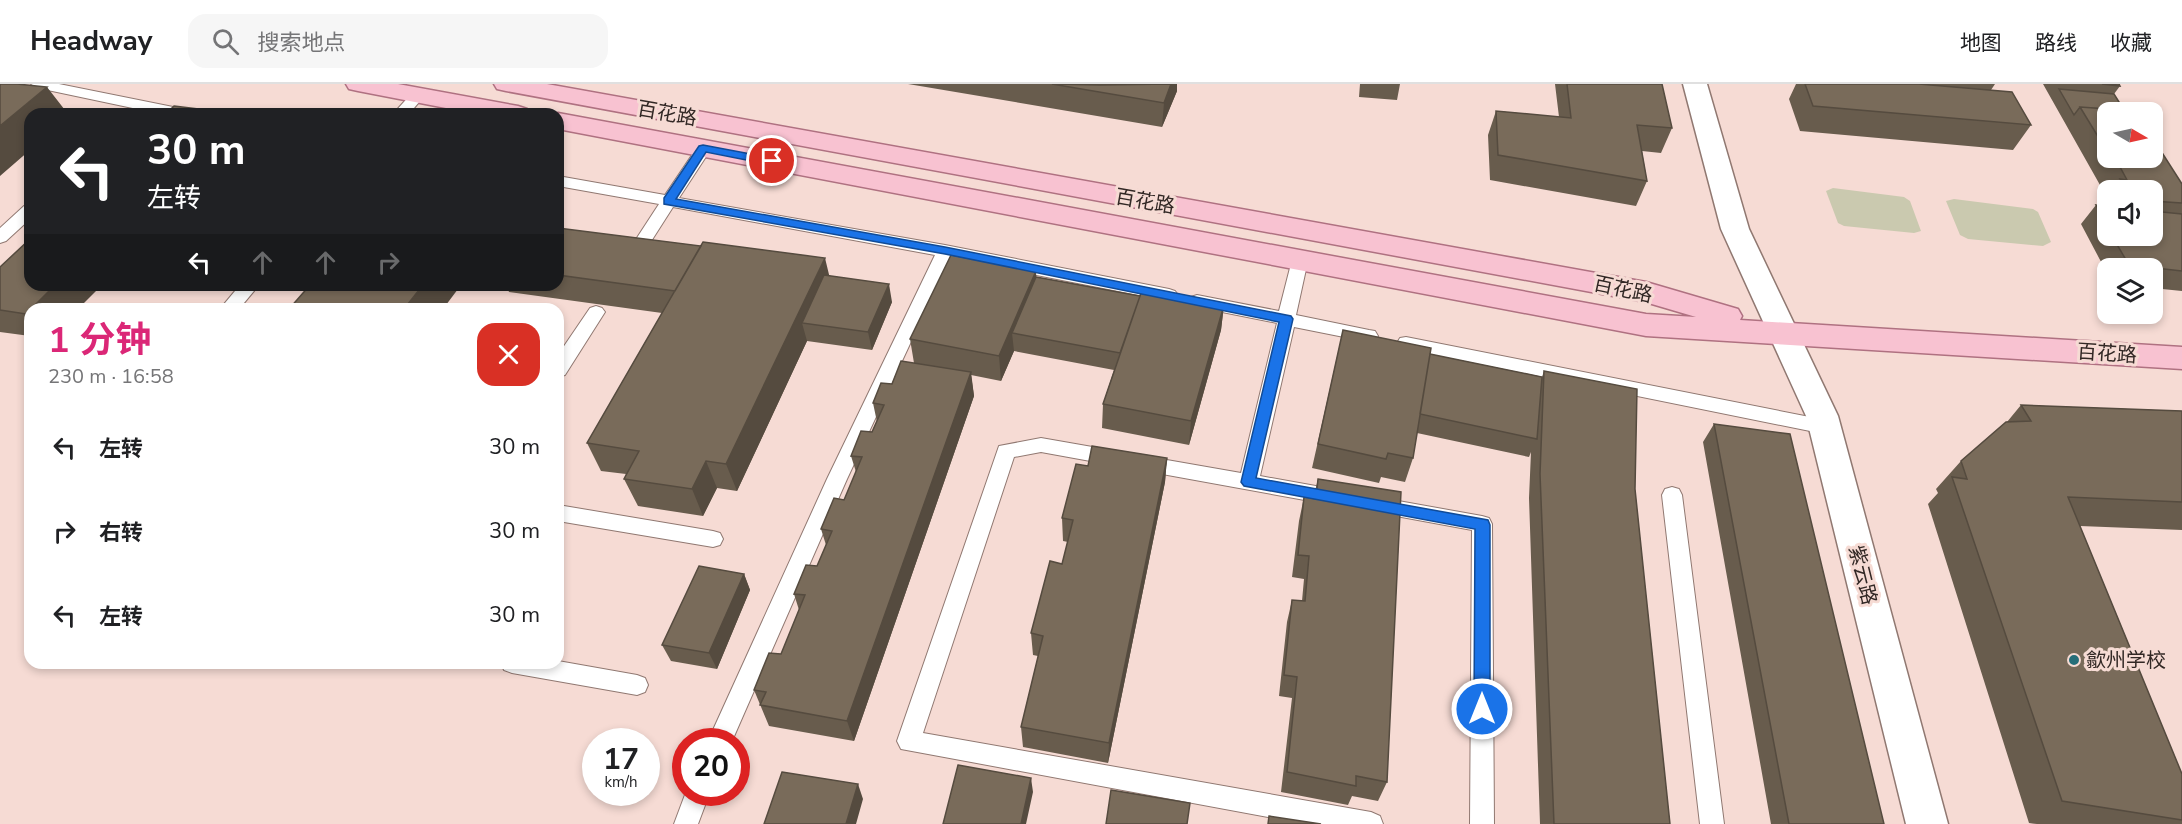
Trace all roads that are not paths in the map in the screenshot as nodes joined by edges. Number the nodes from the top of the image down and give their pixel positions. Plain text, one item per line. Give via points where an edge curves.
1 (38, 84) edge
2 (358, 84) edge
3 (506, 84) edge
4 (1695, 84) edge
5 (418, 95) junction
6 (131, 108) edge
7 (406, 108) edge
8 (486, 108) edge
9 (564, 122) edge
10 (703, 148) junction
11 (564, 182) edge
12 (668, 201) junction
13 (24, 215) edge
14 (0, 237) edge
15 (637, 250) edge
16 (945, 250) junction
17 (1300, 260) junction
18 (245, 291) edge
19 (234, 303) edge
20 (596, 312) dead end
21 (1286, 319) junction
22 (1781, 332) junction
23 (2182, 358) edge
24 (564, 361) edge
25 (1825, 427) junction
26 (1248, 482) junction
27 (1672, 495) dead end
28 (564, 514) edge
29 (713, 539) dead end
30 (546, 669) edge
31 (637, 685) dead end
32 (726, 728) edge
33 (693, 806) edge
34 (686, 824) edge
35 (1371, 824) edge
36 (1482, 824) edge
37 (1713, 824) edge
38 (1928, 824) edge

1 - 6 lane
2 - 5 main road
3 - 22 main road, 百花路 via 1646,292
4 - 22 street, 紫云路 via 1735,229
5 - 7 lane
5 - 8 main road
9 - 10 main road, 百花路
10 - 12 lane
10 - 17 main road, 百花路
11 - 12 lane
12 - 15 lane
12 - 16 lane
13 - 14 lane
16 - 21 lane
16 - 32 lane
17 - 21 lane
17 - 22 main road, 百花路 via 1646,325
18 - 19 lane
20 - 24 lane
21 - 25 lane
21 - 26 lane
22 - 23 main road, 百花路
22 - 25 street, 紫云路
25 - 38 street, 紫云路
26 - 35 lane via 1041,445 1006,450 909,741
26 - 36 lane via 1482,525
27 - 37 lane
28 - 29 lane
30 - 31 lane
33 - 34 lane

